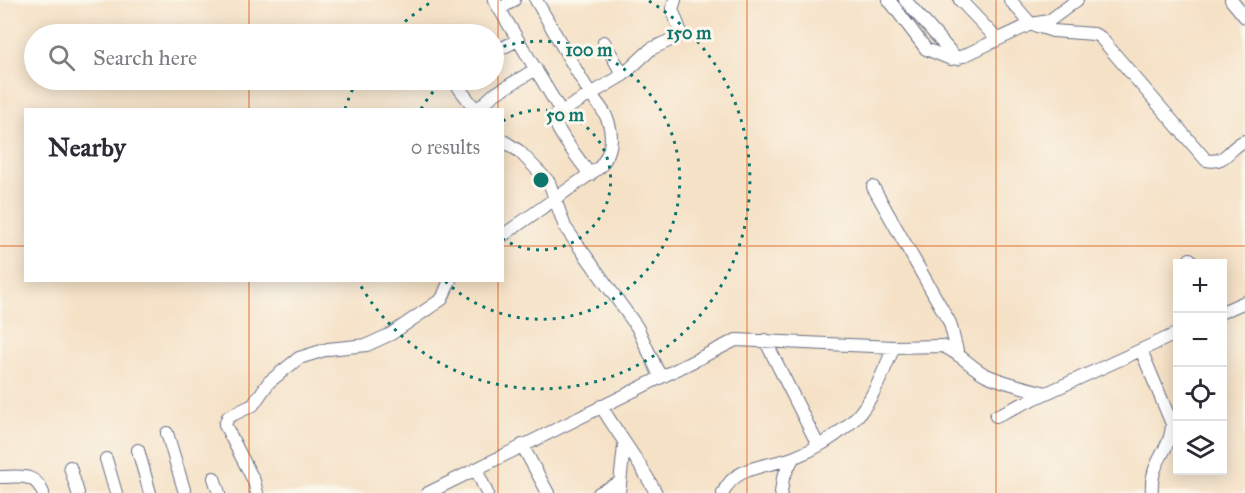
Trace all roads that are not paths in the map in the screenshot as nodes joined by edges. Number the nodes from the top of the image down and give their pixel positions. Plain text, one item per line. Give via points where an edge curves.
1 (514, 0) edge
2 (536, 0) edge
3 (675, 0) edge
4 (889, 0) edge
5 (905, 0) edge
6 (960, 0) edge
7 (1077, 0) edge
8 (1231, 0) edge
9 (1012, 1) edge
10 (497, 5) edge
11 (1245, 17) edge
12 (1031, 24) junction
13 (996, 38) junction
14 (518, 40) junction
15 (603, 42) dead end
16 (504, 47) edge
17 (957, 59) junction
18 (536, 69) junction
19 (623, 75) junction
20 (504, 88) edge
21 (461, 90) edge
22 (501, 90) edge
23 (590, 93) junction
24 (475, 108) edge
25 (479, 108) edge
26 (560, 110) junction
27 (504, 141) edge
28 (1245, 141) edge
29 (590, 175) junction
30 (873, 187) dead end
31 (554, 198) junction
32 (504, 235) edge
33 (449, 282) edge
34 (1245, 302) edge
35 (1227, 310) edge
36 (1173, 335) edge
37 (765, 340) junction
38 (894, 347) junction
39 (1141, 350) junction
40 (958, 356) junction
41 (660, 376) junction
42 (1046, 393) junction
43 (601, 406) junction
44 (996, 416) dead end
45 (167, 433) dead end
46 (522, 445) junction
47 (818, 445) junction
48 (624, 446) junction
49 (138, 450) dead end
50 (793, 458) junction
51 (106, 459) dead end
52 (70, 467) dead end
53 (476, 469) junction
54 (0, 477) edge
55 (214, 478) dead end
56 (619, 488) edge
57 (43, 493) edge
58 (78, 493) edge
59 (116, 493) edge
60 (150, 493) edge
61 (184, 493) edge
62 (219, 493) edge
63 (257, 493) edge
64 (428, 493) edge
65 (487, 493) edge
66 (548, 493) edge
67 (599, 493) edge
68 (656, 493) edge
69 (723, 493) edge
70 (781, 493) edge
71 (1152, 493) edge

1 - 10 street
2 - 23 street
3 - 19 street via 672,9 679,35 651,49
4 - 17 street via 926,50
5 - 17 street
6 - 13 street
7 - 12 street via 1049,21
8 - 11 street
9 - 12 street
10 - 14 street
12 - 13 street
12 - 28 street via 1100,38 1206,160 1225,158
13 - 17 street
14 - 16 street
14 - 18 street
15 - 19 street
18 - 20 street
18 - 26 street
19 - 23 street
21 - 24 street
22 - 25 street
23 - 26 street
23 - 29 street via 608,120 611,143 608,156
26 - 29 street via 554,122
27 - 31 street via 549,182
29 - 31 street
30 - 40 street via 950,322
31 - 32 street
31 - 41 street via 565,228 638,327
33 - 63 street via 442,299 391,334 367,345 328,349 299,358 269,382 253,405 228,417 225,425
34 - 35 street
36 - 39 street
37 - 38 street
37 - 41 street via 726,343
37 - 47 street
38 - 40 street via 942,346
38 - 47 street via 860,415
39 - 42 street
39 - 71 street via 1172,424 1170,437 1154,468
40 - 42 street via 988,376
41 - 43 street
42 - 44 street
43 - 46 street
43 - 48 street
45 - 61 street
46 - 53 street
46 - 66 street
47 - 50 street
48 - 56 street
48 - 68 street via 642,465
49 - 60 street
50 - 69 street via 748,470
50 - 70 street via 783,477
51 - 59 street
52 - 58 street
53 - 64 street
53 - 65 street
54 - 57 street via 33,478
55 - 62 street
56 - 67 street

